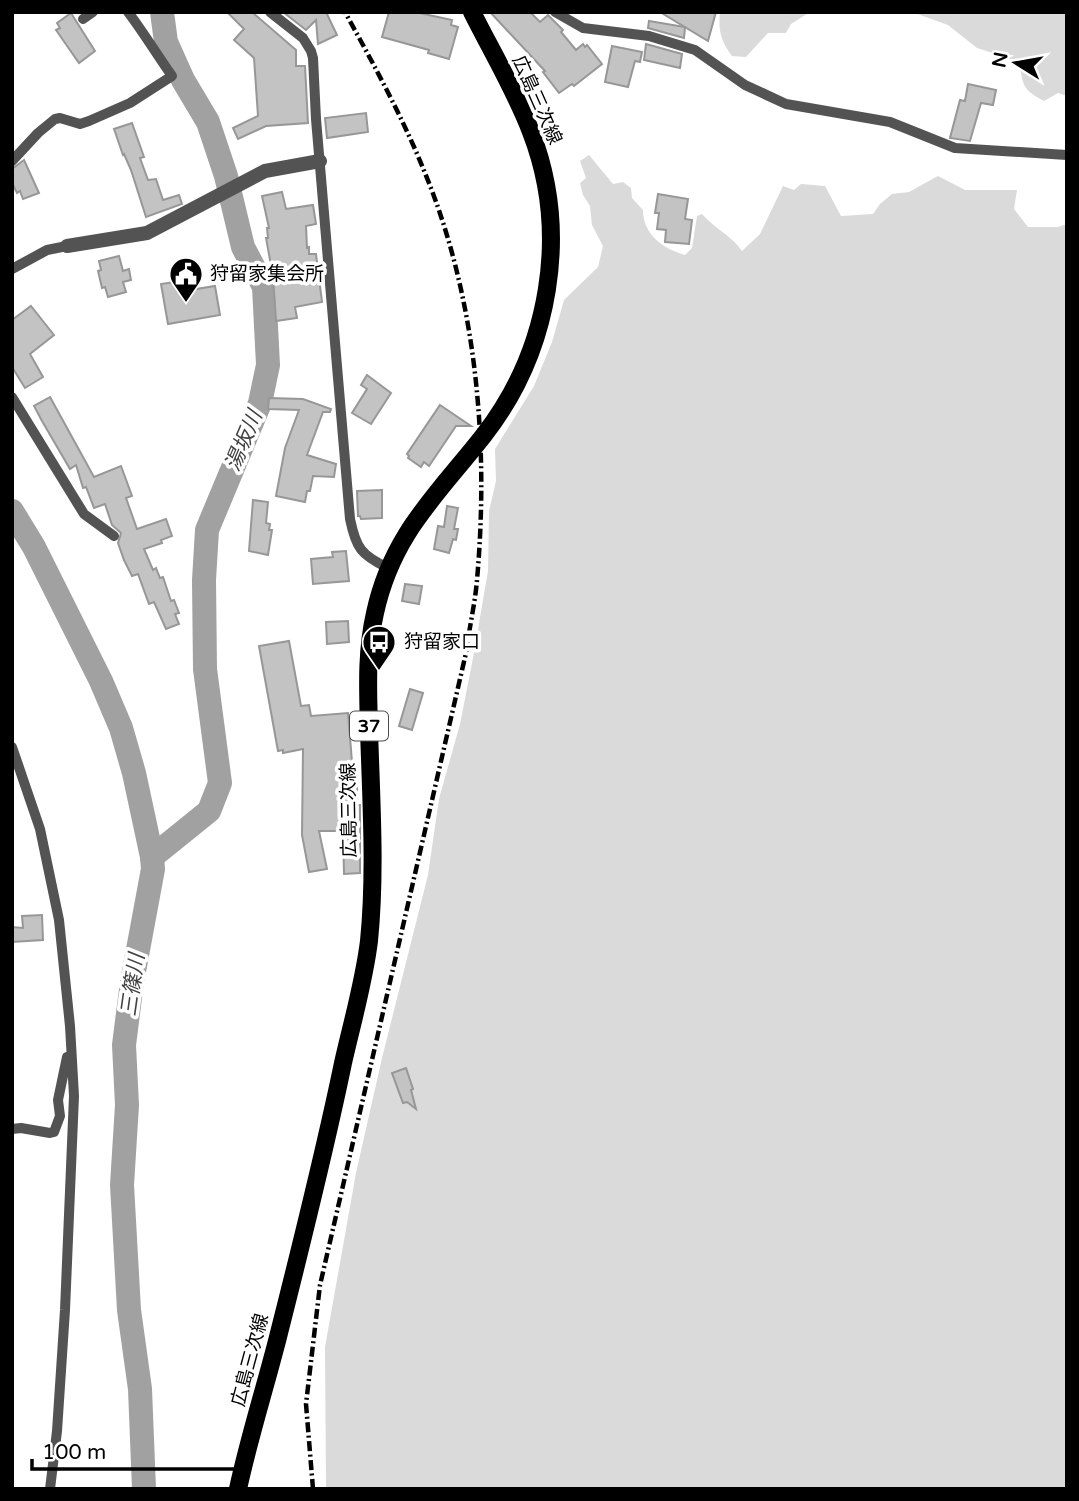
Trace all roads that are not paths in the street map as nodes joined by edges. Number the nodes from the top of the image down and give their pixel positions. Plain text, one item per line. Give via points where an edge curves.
1 (128, 12) edge
2 (270, 12) edge
3 (472, 12) edge
4 (555, 12) edge
5 (1067, 155) edge
6 (12, 161) edge
7 (320, 161) junction
8 (67, 246) joint
9 (29, 259) junction
10 (12, 260) edge
11 (12, 269) edge
12 (12, 397) edge
13 (114, 536) dead end
14 (388, 568) junction
15 (12, 747) edge
16 (70, 1046) junction
17 (12, 1129) edge
18 (50, 1489) edge
19 (239, 1489) edge

1 - 6 street via 172,76 130,103 89,121 80,124 55,119
2 - 7 street via 306,42 313,58
3 - 14 main road, 広島三次線 / 37 via 519,104 541,163 551,226 547,289 531,351 503,408 415,518
4 - 5 street via 583,28 649,36 695,50 745,85 786,104 890,122 955,148
7 - 8 street via 265,171 147,233
7 - 14 street via 350,519 359,547
8 - 9 street
9 - 10 street
9 - 11 street
12 - 13 street via 84,514
14 - 19 main road, 広島三次線 / 37 via 375,610 368,661 371,877 367,955 323,1158
15 - 16 street via 40,829 59,920
16 - 17 street via 57,1126 50,1133
16 - 18 street via 74,1096 71,1203

